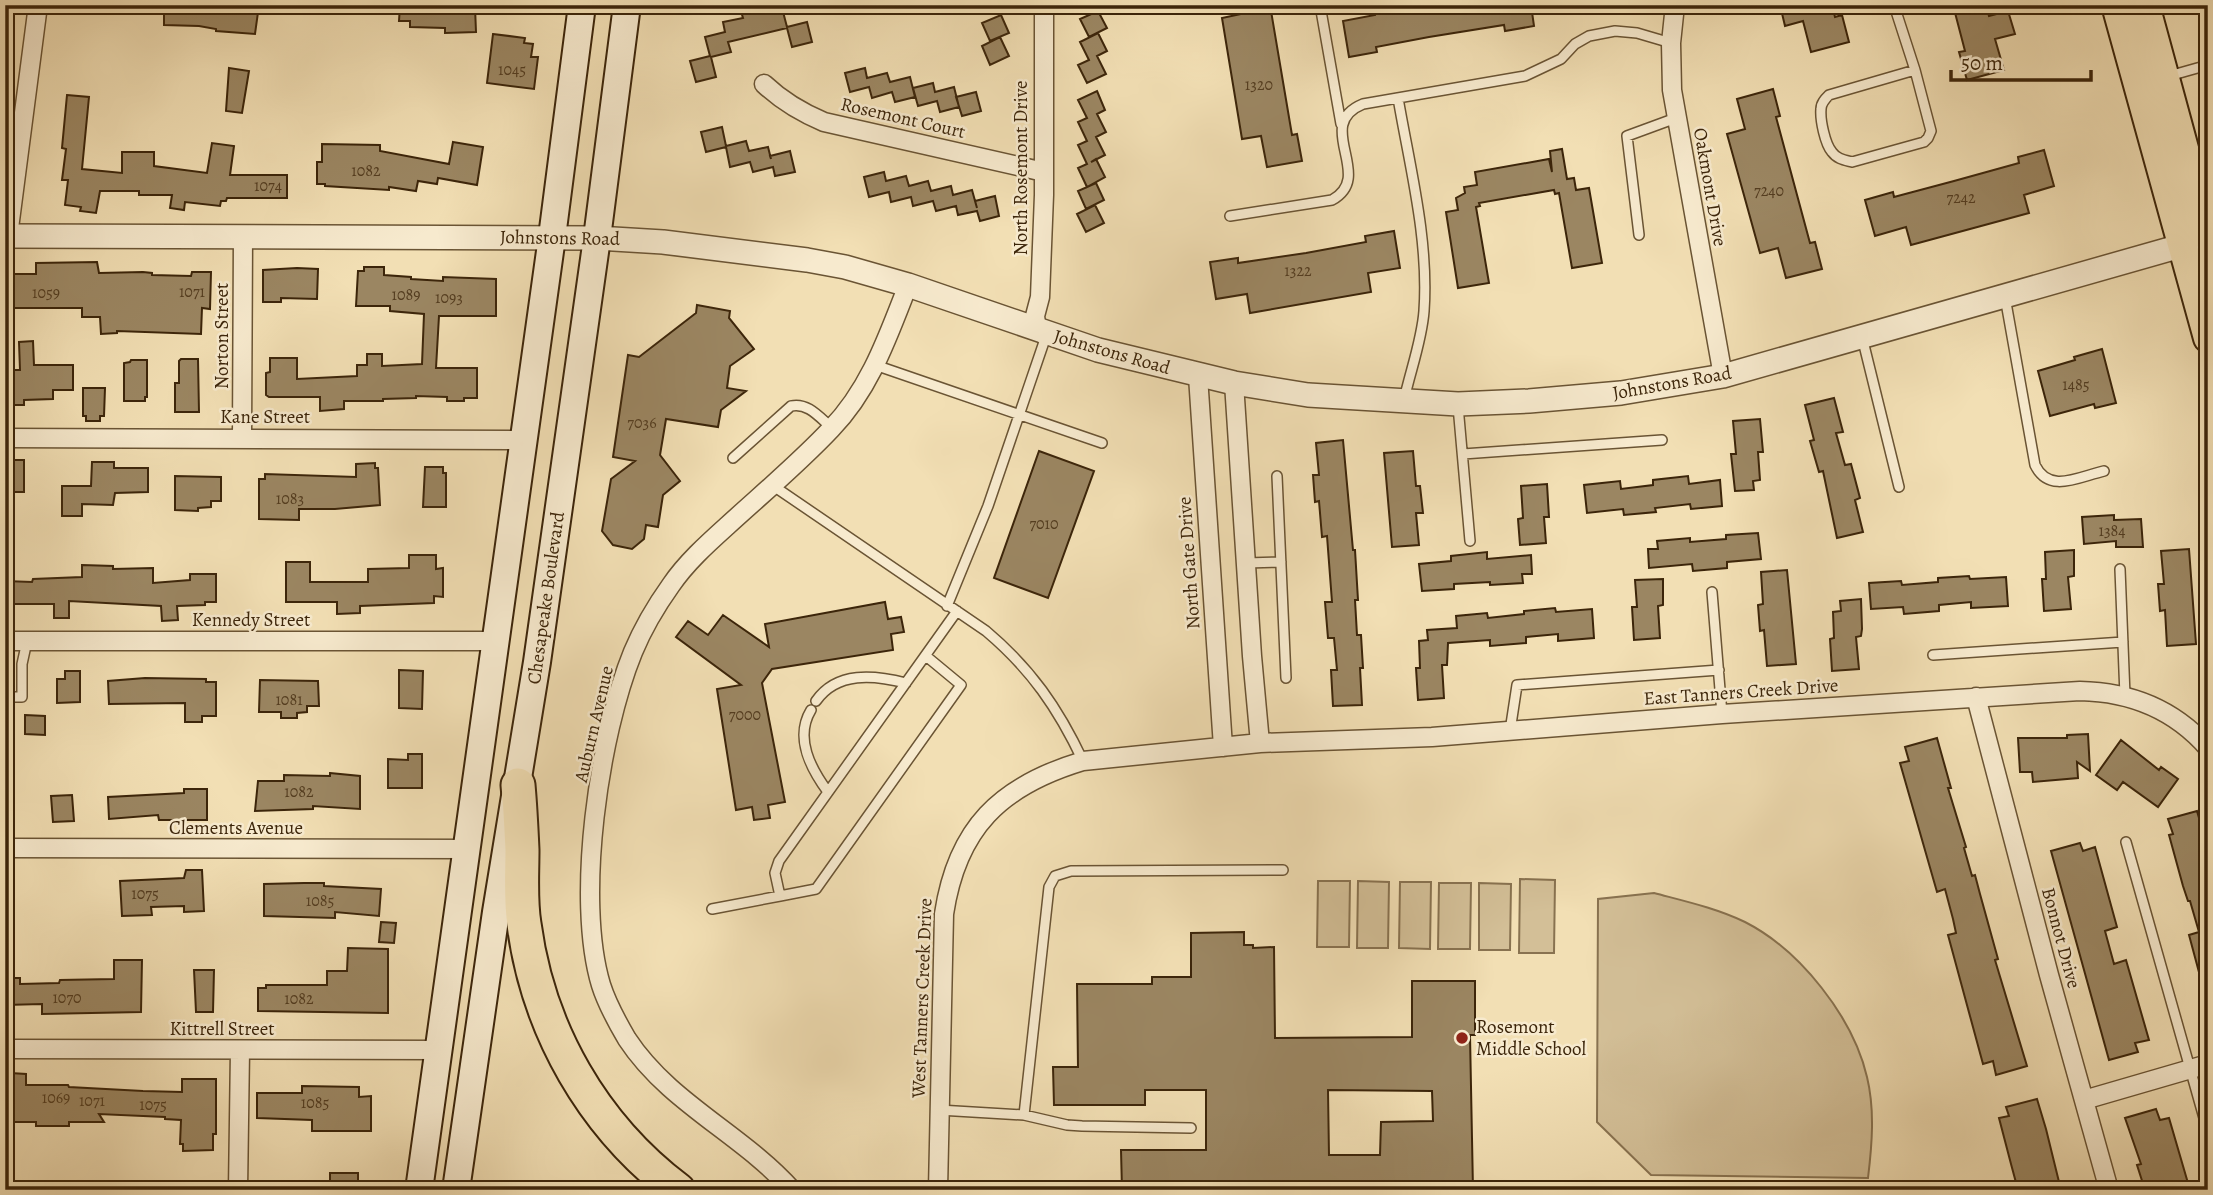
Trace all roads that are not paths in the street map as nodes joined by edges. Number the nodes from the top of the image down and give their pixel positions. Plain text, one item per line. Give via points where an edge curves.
1 (38, 5) edge
2 (582, 5) edge
3 (627, 5) edge
4 (1044, 5) edge
5 (1320, 5) edge
6 (1675, 5) edge
7 (1894, 5) edge
8 (2116, 5) edge
9 (2145, 5) edge
10 (1671, 43) junction
11 (2208, 65) edge
12 (1915, 70) junction
13 (2165, 78) junction
14 (764, 84) dead end
15 (1398, 98) junction
16 (1676, 118) junction
17 (1341, 126) junction
18 (1044, 172) junction
19 (1230, 216) dead end
20 (243, 235) junction
21 (1639, 235) dead end
22 (7, 236) edge
23 (552, 237) junction
24 (597, 238) junction
25 (2199, 241) edge
26 (908, 285) junction
27 (2005, 297) junction
28 (1037, 330) junction
29 (1862, 337) junction
30 (2208, 338) edge
31 (875, 365) junction
32 (1198, 376) junction
33 (1723, 376) junction
34 (1234, 383) junction
35 (1403, 402) junction
36 (1458, 404) junction
37 (1019, 415) junction
38 (832, 428) junction
39 (5, 438) edge
40 (242, 438) junction
41 (524, 440) junction
42 (1662, 440) dead end
43 (1102, 443) dead end
44 (1463, 454) junction
45 (733, 458) dead end
46 (2104, 471) dead end
47 (1277, 476) dead end
48 (772, 485) junction
49 (1899, 487) dead end
50 (1471, 541) dead end
51 (1281, 562) junction
52 (1246, 563) junction
53 (2120, 569) dead end
54 (1712, 592) dead end
55 (947, 606) junction
56 (957, 611) junction
57 (5, 641) edge
58 (27, 641) junction
59 (496, 641) junction
60 (2123, 642) junction
61 (1933, 655) dead end
62 (926, 656) junction
63 (1719, 670) junction
64 (1286, 678) dead end
65 (906, 682) junction
66 (2125, 696) junction
67 (5, 697) edge
68 (1976, 697) junction
69 (816, 701) dead end
70 (811, 710) dead end
71 (1723, 714) junction
72 (1510, 731) junction
73 (1260, 743) junction
74 (1223, 747) junction
75 (2208, 748) edge
76 (1083, 761) junction
77 (518, 785) junction
78 (828, 792) junction
79 (2126, 842) dead end
80 (5, 848) edge
81 (467, 849) junction
82 (1283, 870) dead end
83 (780, 896) junction
84 (712, 909) dead end
85 (5, 1049) edge
86 (240, 1050) junction
87 (439, 1050) junction
88 (2199, 1067) edge
89 (2084, 1100) junction
90 (939, 1110) junction
91 (1024, 1115) junction
92 (1191, 1128) dead end
93 (2208, 1132) edge
94 (238, 1190) edge
95 (419, 1190) edge
96 (456, 1190) edge
97 (678, 1190) edge
98 (792, 1190) edge
99 (938, 1190) edge
100 (2109, 1190) edge

1 - 22 street
2 - 23 main road
3 - 24 main road, Chesapeake Boulevard
4 - 18 street, North Rosemont Drive
5 - 17 lane
6 - 10 street, Oakmont Drive
7 - 12 lane
8 - 25 main road
9 - 13 main road
10 - 15 lane via 1615,31 1590,36 1561,59 1525,76
10 - 16 street, Oakmont Drive
11 - 13 lane
12 - 12 lane via 1931,131 1928,138 1852,162 1833,155 1820,111 1829,95
13 - 25 main road via 2195,173
14 - 18 street, Rosemont Court via 781,100 824,122
15 - 17 lane via 1353,108
15 - 35 lane via 1425,275 1424,314
16 - 21 lane via 1627,136
16 - 33 street, Oakmont Drive
17 - 19 lane via 1349,178 1341,195
18 - 28 street, North Rosemont Drive
20 - 22 street, Johnstons Road
20 - 23 street, Johnstons Road
20 - 40 street, Norton Street
23 - 24 street, Johnstons Road
23 - 41 main road
24 - 26 street, Johnstons Road via 807,260
24 - 77 main road, Chesapeake Boulevard
25 - 27 street, Johnstons Road
25 - 30 main road
26 - 28 street, Johnstons Road
26 - 31 street, Auburn Avenue
27 - 29 street, Johnstons Road
27 - 46 lane via 2039,473 2053,483
28 - 32 street, Johnstons Road
28 - 37 lane via 1044,342
29 - 33 street, Johnstons Road
29 - 49 lane
31 - 37 lane
31 - 38 street, Auburn Avenue
32 - 34 street, Johnstons Road
32 - 74 street, North Gate Drive
33 - 36 street, Johnstons Road via 1621,393
34 - 35 street, Johnstons Road via 1308,395
34 - 52 street
35 - 36 street, Johnstons Road
36 - 44 lane
37 - 43 lane
37 - 55 lane
38 - 45 lane via 807,407 791,406
38 - 48 street, Auburn Avenue
39 - 40 street, Kane Street
40 - 41 street, Kane Street
41 - 59 main road
42 - 44 lane
44 - 50 lane
47 - 51 lane
48 - 55 lane
48 - 98 street, Auburn Avenue via 672,583 633,652 619,694 597,804 591,907 601,986 628,1040 673,1091 739,1141
51 - 52 lane
51 - 64 lane
52 - 73 street
53 - 60 lane
54 - 63 lane
55 - 56 lane
56 - 62 lane
56 - 76 lane via 994,637 1034,677 1055,706
57 - 58 street, Kennedy Street
58 - 59 street, Kennedy Street
58 - 67 lane via 22,697
59 - 81 main road
60 - 61 lane
60 - 66 lane
62 - 65 lane
62 - 83 lane via 961,685 816,889
63 - 71 lane
63 - 72 lane via 1517,685
65 - 69 lane via 881,677 834,682
65 - 78 lane
66 - 68 street, East Tanners Creek Drive via 2080,691
66 - 75 street, East Tanners Creek Drive via 2179,721
68 - 71 street, East Tanners Creek Drive
68 - 89 street, Bonnot Drive
70 - 78 lane via 804,723 808,758
71 - 72 street, East Tanners Creek Drive
72 - 73 street, East Tanners Creek Drive
73 - 74 street, West Tanners Creek Drive
74 - 76 street, West Tanners Creek Drive
76 - 90 street, West Tanners Creek Drive via 1057,768 1006,797 978,824 959,855 944,914
77 - 96 main road, Chesapeake Boulevard
77 - 97 highway via 523,923 541,1003 577,1079 607,1121
78 - 83 lane via 779,861 775,873
79 - 88 lane
80 - 81 street, Clements Avenue
81 - 87 main road
82 - 91 lane via 1071,871 1055,876 1049,887
83 - 84 lane
85 - 86 street, Kittrell Street
86 - 87 street, Kittrell Street
86 - 94 street
87 - 95 main road
88 - 89 street
88 - 93 lane
89 - 100 street, Bonnot Drive
90 - 91 lane
90 - 99 street, West Tanners Creek Drive
91 - 92 lane via 1066,1125

